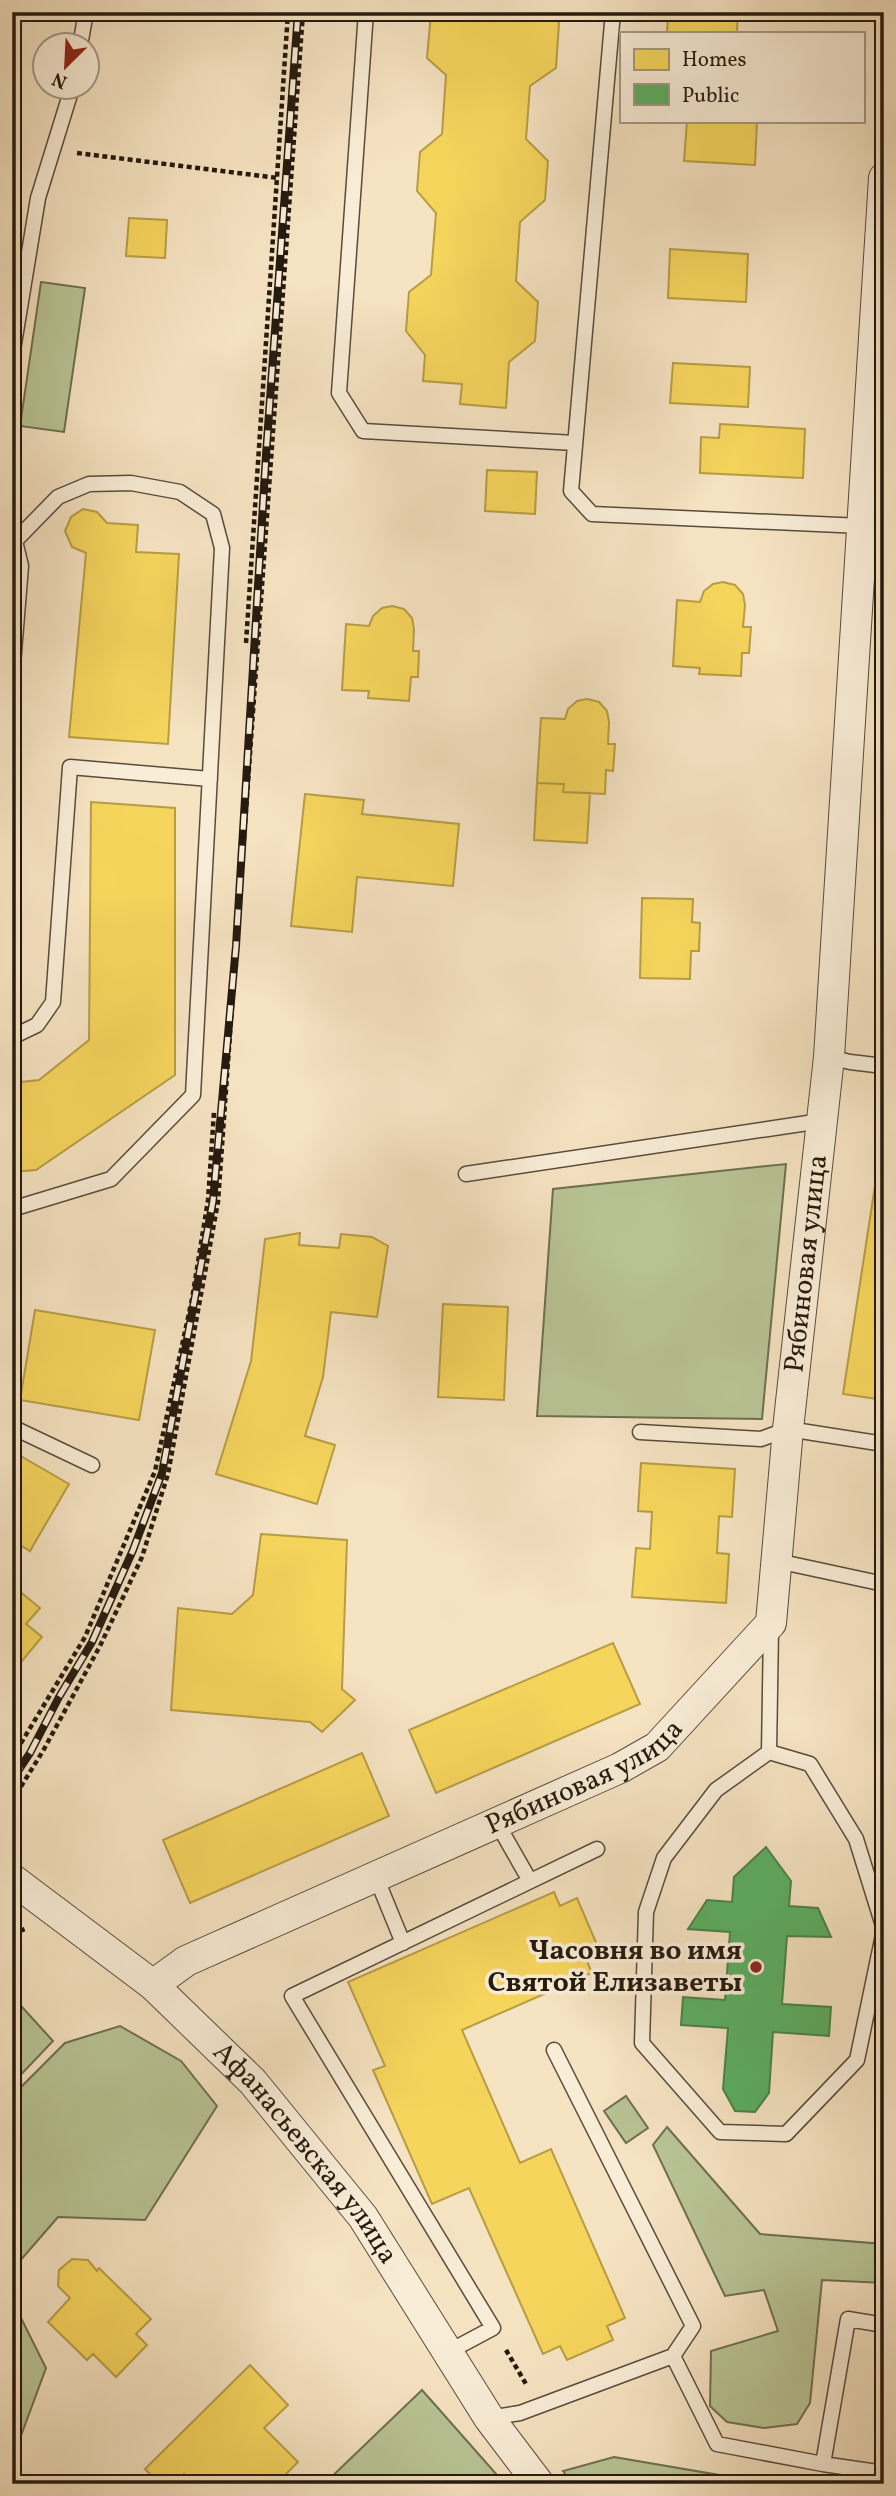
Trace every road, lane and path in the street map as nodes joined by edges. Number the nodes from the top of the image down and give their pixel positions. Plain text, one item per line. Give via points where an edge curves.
1 (86, 12) edge
2 (366, 12) edge
3 (613, 12) edge
4 (82, 32) edge
5 (68, 102) edge
6 (54, 149) junction
7 (278, 178) dead end
8 (884, 178) edge
9 (12, 356) edge
10 (576, 443) junction
11 (862, 526) junction
12 (14, 541) edge
13 (12, 677) edge
14 (210, 779) junction
15 (12, 1037) edge
16 (829, 1057) junction
17 (884, 1066) edge
18 (821, 1121) junction
19 (466, 1174) dead end
20 (12, 1209) edge
21 (12, 1427) edge
22 (788, 1429) junction
23 (640, 1432) dead end
24 (884, 1444) edge
25 (92, 1465) dead end
26 (777, 1561) junction
27 (884, 1584) edge
28 (771, 1623) junction
29 (769, 1752) junction
30 (497, 1823) junction
31 (597, 1849) dead end
32 (376, 1877) junction
33 (12, 1879) edge
34 (530, 1881) junction
35 (884, 1929) edge
36 (403, 1943) junction
37 (153, 1986) junction
38 (554, 2050) dead end
39 (884, 2325) edge
40 (492, 2328) junction
41 (448, 2353) junction
42 (673, 2356) junction
43 (540, 2406) junction
44 (489, 2418) junction
45 (823, 2464) junction
46 (884, 2473) edge
47 (539, 2484) edge

1 - 4 lane
2 - 10 lane via 339,393 363,430
3 - 10 lane
5 - 6 lane
6 - 7 path
6 - 9 lane via 38,198
8 - 11 street, Рябиновая улица
10 - 11 lane via 571,491 592,514
11 - 16 street, Рябиновая улица
12 - 13 lane via 21,566
12 - 14 lane via 58,497 89,484 131,482 180,492 213,514 222,548
14 - 15 lane via 70,767 53,1002 37,1025
14 - 20 lane via 193,1095 111,1178
16 - 17 lane
16 - 18 street, Рябиновая улица
18 - 19 lane
18 - 22 street, Рябиновая улица
21 - 25 lane
22 - 23 lane via 761,1439
22 - 24 lane
22 - 26 street, Рябиновая улица
26 - 27 lane
26 - 28 street, Рябиновая улица
28 - 29 lane
28 - 30 street, Рябиновая улица via 657,1747
29 - 35 lane via 810,1764 856,1839
29 - 35 lane via 716,1790 664,1858 646,1912 642,2043 720,2132 786,2134 857,2060
30 - 32 street, Рябиновая улица
30 - 34 lane
31 - 34 lane
32 - 36 lane
32 - 37 street, Рябиновая улица via 186,1961
33 - 37 street, Афанасьевская улица
34 - 36 lane
36 - 40 lane via 292,1996
37 - 41 street, Афанасьевская улица via 253,2082 363,2217
38 - 42 lane via 693,2326
39 - 45 lane via 848,2319
40 - 41 lane
40 - 43 path
41 - 44 street, Афанасьевская улица
42 - 43 lane
42 - 45 lane via 717,2444
43 - 44 lane
44 - 47 street, Афанасьевская улица
45 - 46 lane

